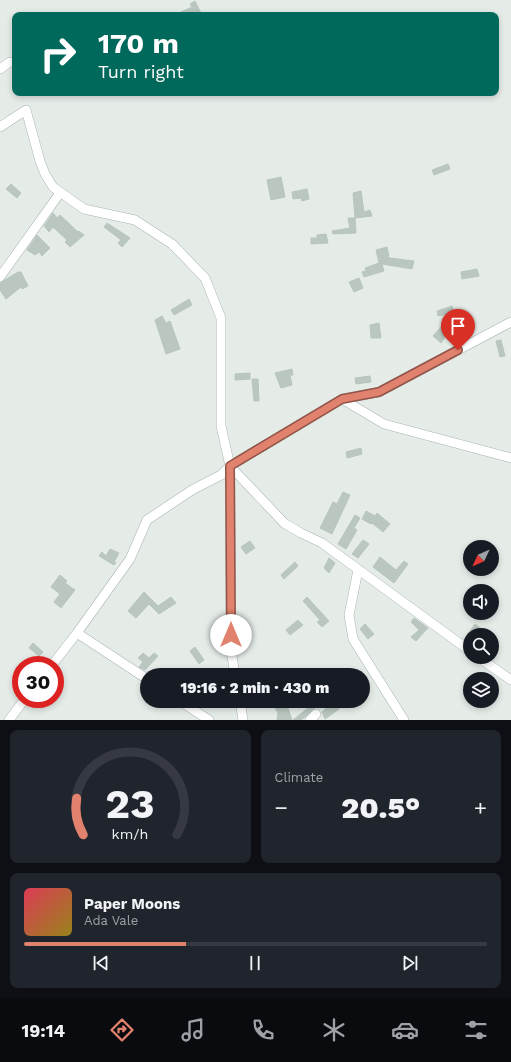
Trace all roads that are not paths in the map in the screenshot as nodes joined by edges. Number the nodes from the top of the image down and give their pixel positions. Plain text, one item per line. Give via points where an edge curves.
1 (10, 62) dead end
2 (0, 69) edge
3 (0, 126) edge
4 (60, 193) junction
5 (0, 277) edge
6 (511, 322) edge
7 (342, 399) junction
8 (511, 458) edge
9 (230, 466) junction
10 (358, 570) junction
11 (77, 634) junction
12 (463, 646) edge
13 (59, 656) edge
14 (489, 664) edge
15 (234, 668) edge
16 (140, 675) edge
17 (510, 677) edge
18 (18, 708) edge
19 (191, 708) edge
20 (241, 708) edge
21 (9, 720) edge
22 (209, 720) edge
23 (243, 720) edge
24 (404, 720) edge

1 - 2 street
3 - 4 street via 26,110 45,174
4 - 5 street
4 - 9 street via 84,209 135,220 172,244 205,278 221,318 221,426
6 - 7 street via 379,392
7 - 8 street via 384,424
7 - 9 street
9 - 10 street via 284,523 322,543
9 - 11 street via 221,475 192,490 147,520 130,559
9 - 15 street via 231,650
10 - 12 street
10 - 24 street via 348,615 353,639
11 - 13 street
11 - 16 street
14 - 17 street
18 - 21 street
19 - 22 street
20 - 23 street

